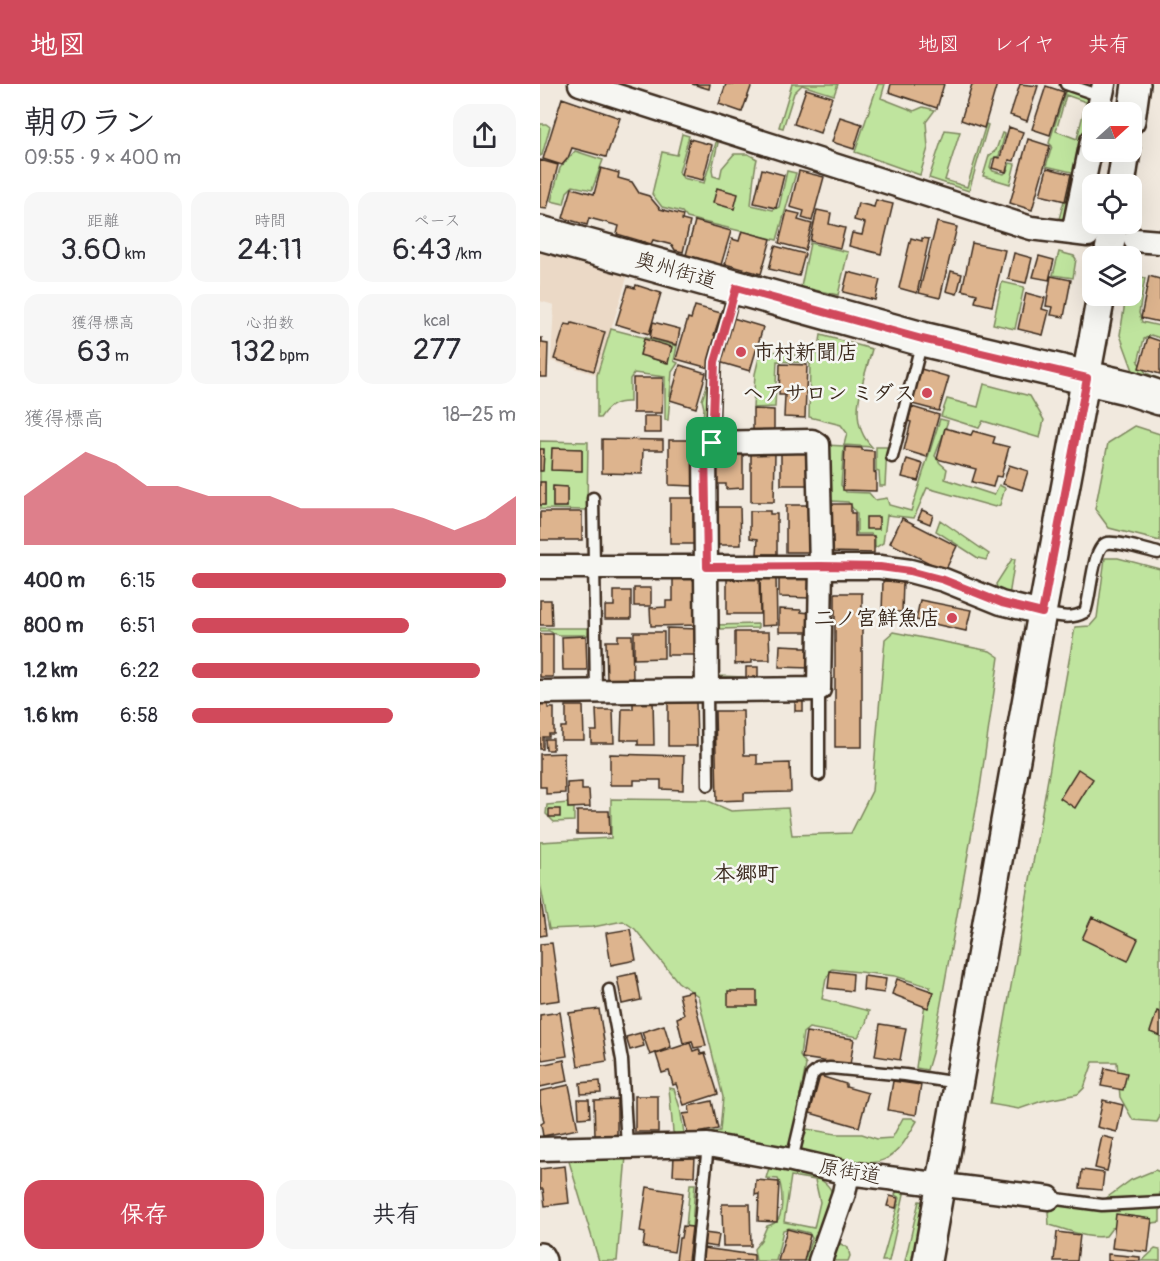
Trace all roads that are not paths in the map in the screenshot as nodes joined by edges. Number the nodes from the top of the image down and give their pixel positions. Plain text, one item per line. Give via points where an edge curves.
1 (580, 84) edge
2 (1066, 84) edge
3 (1136, 84) edge
4 (1101, 98) edge
5 (1134, 102) edge
6 (1090, 162) edge
7 (540, 233) edge
8 (1160, 236) edge
9 (1135, 240) dead end
10 (736, 288) junction
11 (1099, 306) edge
12 (922, 339) junction
13 (1087, 378) junction
14 (1160, 398) edge
15 (712, 443) junction
16 (892, 457) dead end
17 (593, 498) dead end
18 (1158, 553) dead end
19 (594, 566) junction
20 (821, 566) junction
21 (540, 567) edge
22 (707, 567) junction
23 (1042, 613) junction
24 (819, 689) junction
25 (596, 690) junction
26 (707, 690) junction
27 (540, 692) edge
28 (819, 775) dead end
29 (708, 785) dead end
30 (609, 990) dead end
31 (958, 1083) junction
32 (708, 1145) junction
33 (627, 1147) junction
34 (540, 1149) edge
35 (792, 1160) junction
36 (848, 1173) junction
37 (940, 1183) junction
38 (1049, 1198) joint
39 (1160, 1202) edge
40 (540, 1257) edge
41 (542, 1261) edge
42 (696, 1261) edge
43 (820, 1261) edge
44 (927, 1261) edge

1 - 6 street via 1031,228 1081,234
2 - 4 lane
3 - 5 street
7 - 10 main road, 奥州街道
8 - 9 street
10 - 12 main road, 奥州街道
10 - 15 lane via 715,362
11 - 13 street
12 - 13 main road, 奥州街道
12 - 16 lane
13 - 14 main road, 奥州街道
13 - 23 street
15 - 20 street via 812,441 818,445
15 - 22 street via 705,447
17 - 19 lane
18 - 23 lane via 1105,543 1096,556 1085,612 1068,618
19 - 21 street
19 - 22 street
19 - 25 lane
20 - 22 street
20 - 23 street via 910,571
20 - 24 street
22 - 26 street
23 - 31 street
24 - 26 street
24 - 28 lane
25 - 26 street
25 - 27 street
26 - 29 lane
30 - 33 lane via 622,1060
31 - 35 lane via 830,1068 818,1070 812,1075
31 - 37 street
32 - 33 street, 原街道
32 - 35 street, 原街道
32 - 42 lane
33 - 34 street, 原街道
35 - 36 street, 原街道
36 - 37 street, 原街道
36 - 43 street
37 - 38 street, 原街道
37 - 44 street
38 - 39 lane, 原街道 via 1102,1204
40 - 41 street

